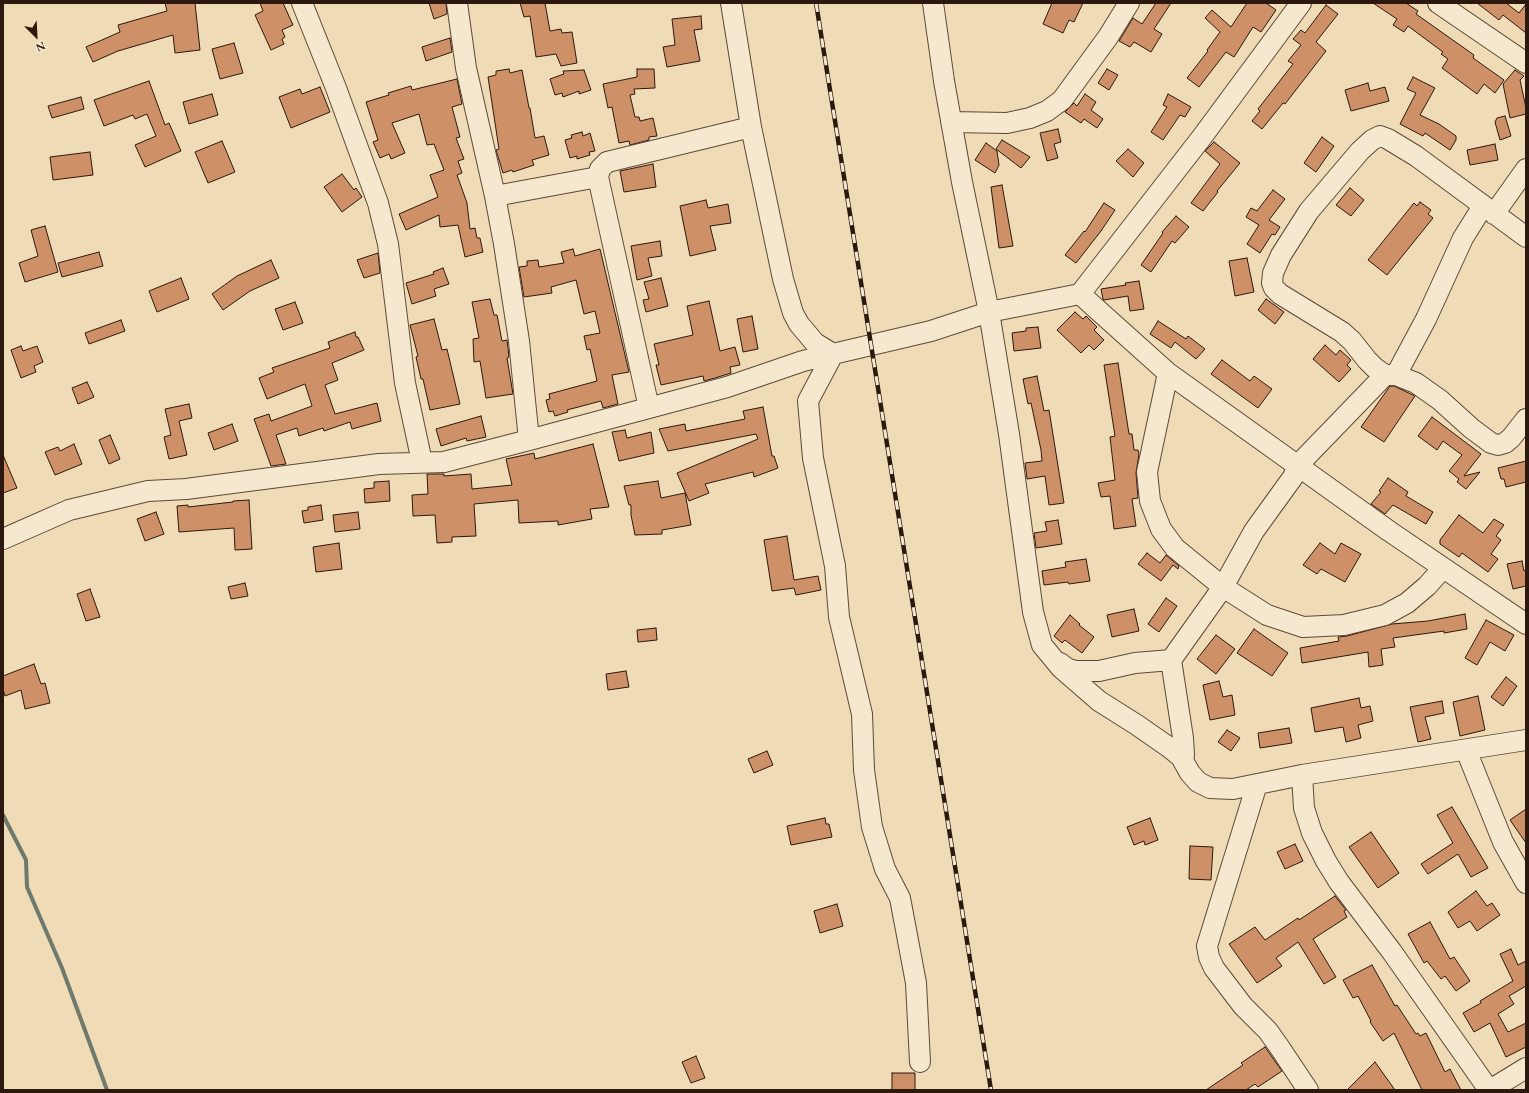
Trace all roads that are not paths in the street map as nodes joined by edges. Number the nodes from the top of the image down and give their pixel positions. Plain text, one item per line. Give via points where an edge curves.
1 (302, 3) edge
2 (457, 3) edge
3 (731, 3) edge
4 (933, 3) edge
5 (1129, 3) edge
6 (1301, 3) edge
7 (1438, 3) edge
8 (1526, 63) edge
9 (951, 122) junction
10 (751, 127) junction
11 (1526, 169) edge
12 (598, 177) junction
13 (495, 196) junction
14 (1489, 210) junction
15 (1526, 237) edge
16 (1080, 294) junction
17 (989, 312) junction
18 (833, 354) junction
19 (1168, 373) junction
20 (1390, 375) junction
21 (649, 408) junction
22 (1526, 419) edge
23 (529, 440) junction
24 (422, 462) junction
25 (1298, 466) junction
26 (3, 539) edge
27 (1443, 568) junction
28 (1223, 587) junction
29 (1526, 624) edge
30 (1052, 657) junction
31 (1171, 660) junction
32 (1526, 740) edge
33 (1466, 750) junction
34 (1181, 757) junction
35 (1302, 776) junction
36 (1258, 784) junction
37 (1526, 883) edge
38 (920, 1062) dead end
39 (1526, 1068) edge
40 (1308, 1090) edge
41 (1490, 1090) edge

1 - 24 street via 378,203 388,244 405,383
2 - 13 street via 466,68
3 - 10 street
4 - 9 street
5 - 9 street via 1108,37 1062,100 1047,111 1007,123
6 - 16 street via 1202,137
7 - 8 street
9 - 17 street
10 - 12 street via 607,162
10 - 18 street via 783,278 793,313 815,343
11 - 14 street
12 - 13 street
12 - 21 street
13 - 23 street via 519,341
14 - 15 street
14 - 20 street via 1463,238 1426,319
14 - 20 street via 1416,156 1380,136 1360,151 1309,211 1280,255 1273,273 1274,288 1342,332 1367,360
16 - 17 street
16 - 19 street
17 - 18 street via 931,331
17 - 30 street via 1033,612 1042,645
18 - 21 street
18 - 38 street via 808,401 813,458 835,566 840,617 862,714 864,770 872,828 885,869 900,898 916,983
19 - 25 street
19 - 28 street via 1147,472 1150,500 1161,528 1175,548
20 - 22 street via 1416,383 1427,390 1491,443 1505,443
20 - 25 street
21 - 23 street
23 - 24 street via 444,462
24 - 26 street via 379,464 186,489 148,491 69,510
25 - 27 street
25 - 28 street via 1293,477 1254,531
27 - 28 street via 1407,603 1385,615 1344,625 1303,627 1267,615
27 - 29 street
28 - 31 street
30 - 31 street via 1068,669 1076,671 1099,671 1135,663
30 - 34 street via 1060,668 1099,701 1138,725
31 - 34 street via 1183,738 1184,754
32 - 33 street
33 - 35 street
33 - 37 street via 1503,842
34 - 36 street via 1198,782 1210,788 1233,789
35 - 36 street
35 - 41 street via 1304,808 1312,833 1326,861
36 - 40 street via 1207,946 1214,968 1243,1006 1268,1031
39 - 41 street

